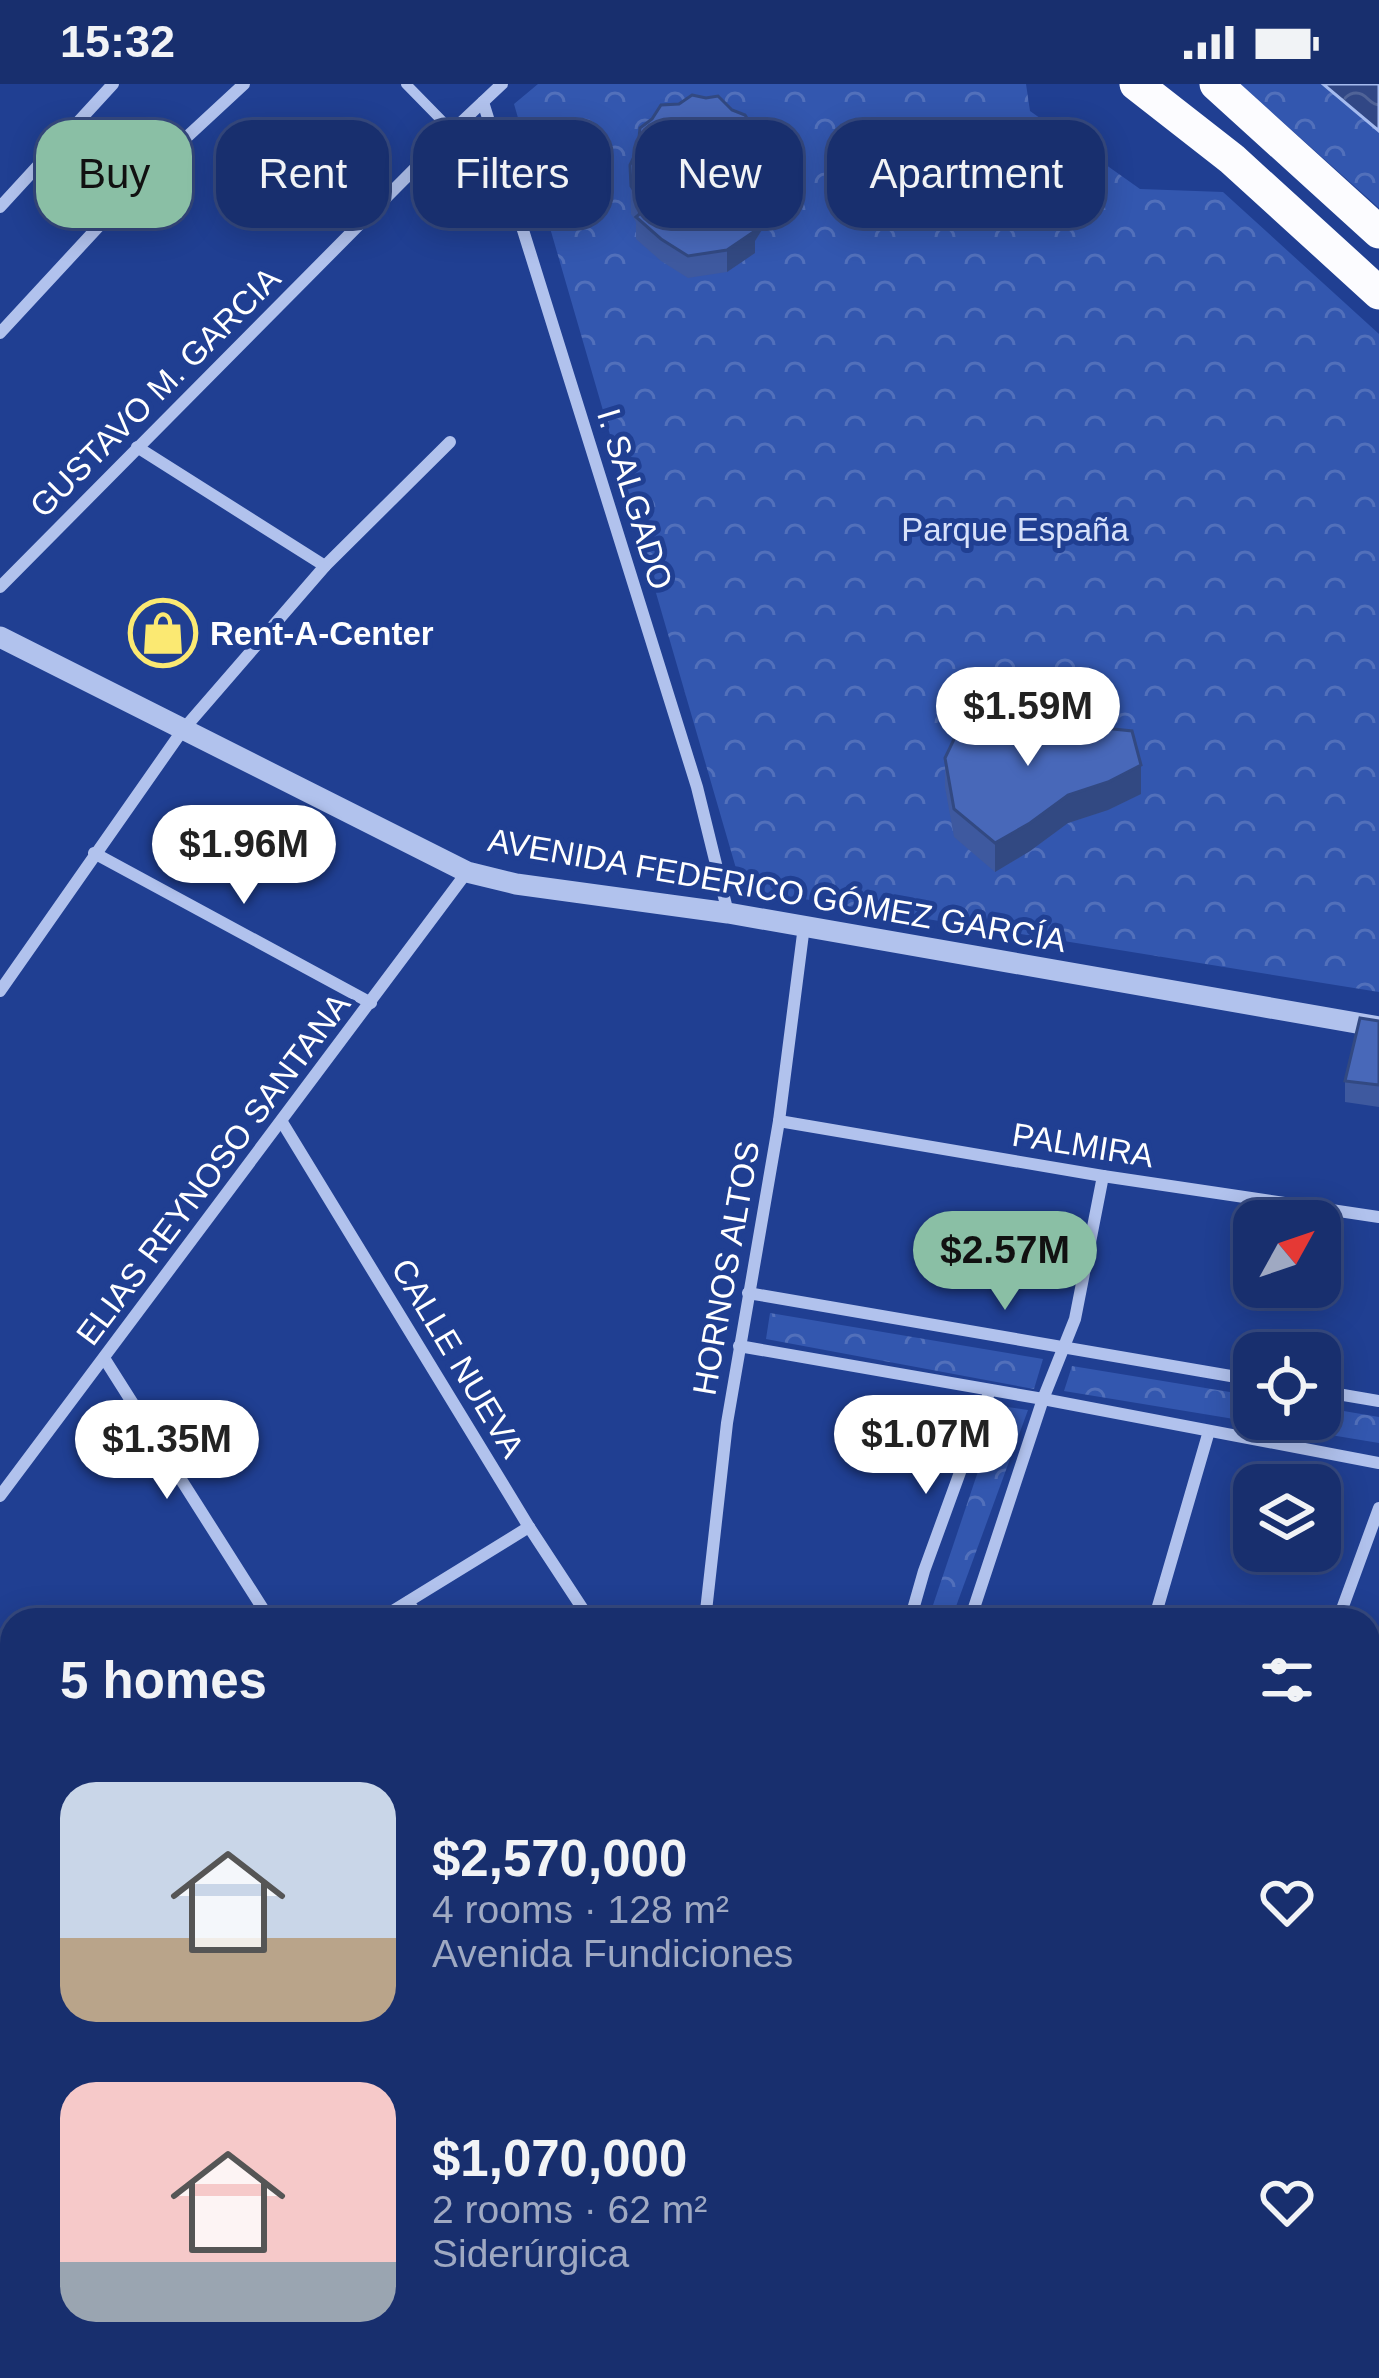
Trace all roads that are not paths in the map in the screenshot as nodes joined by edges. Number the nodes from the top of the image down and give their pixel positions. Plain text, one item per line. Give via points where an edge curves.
1 (113, 84) edge
2 (244, 84) edge
3 (406, 84) edge
4 (502, 84) edge
5 (1136, 84) edge
6 (1216, 84) edge
7 (483, 102) junction
8 (441, 120) edge
9 (464, 120) edge
10 (413, 170) edge
11 (0, 207) edge
12 (1379, 232) edge
13 (1379, 293) edge
14 (0, 333) edge
15 (449, 442) dead end
16 (137, 447) junction
17 (325, 566) junction
18 (0, 587) edge
19 (0, 637) edge
20 (182, 730) junction
21 (94, 853) junction
22 (467, 872) junction
23 (728, 913) junction
24 (805, 926) junction
25 (0, 991) edge
26 (371, 1003) junction
27 (1379, 1027) edge
28 (779, 1121) junction
29 (282, 1122) junction
30 (1103, 1176) junction
31 (1379, 1217) edge
32 (748, 1293) junction
33 (740, 1346) junction
34 (1065, 1347) junction
35 (104, 1358) junction
36 (1233, 1376) edge
37 (990, 1390) junction
38 (1341, 1395) edge
39 (1043, 1400) junction
40 (1379, 1401) edge
41 (1210, 1431) junction
42 (1379, 1462) edge
43 (0, 1496) edge
44 (1379, 1508) edge
45 (530, 1527) junction
46 (408, 1602) junction
47 (262, 1608) edge
48 (398, 1608) edge
49 (412, 1608) edge
50 (582, 1608) edge
51 (706, 1608) edge
52 (913, 1608) edge
53 (974, 1608) edge
54 (1158, 1608) edge
55 (1342, 1608) edge

1 - 11 street
2 - 14 street via 149,172
3 - 8 street
4 - 7 street, GUSTAVO M. GARCIA
5 - 13 highway
6 - 12 highway
7 - 9 street, GUSTAVO M. GARCIA
7 - 23 street, I. SALGADO via 697,787
10 - 16 street, GUSTAVO M. GARCIA
15 - 17 street
16 - 17 street
16 - 18 street, GUSTAVO M. GARCIA
17 - 20 street
19 - 20 street, AVENIDA FEDERICO GÓMEZ GARCÍA
20 - 21 street
20 - 22 street, AVENIDA FEDERICO GÓMEZ GARCÍA
21 - 25 street
21 - 26 street
22 - 23 street, AVENIDA FEDERICO GÓMEZ GARCÍA
22 - 26 street, ELIAS REYNOSO SANTANA
23 - 24 street, AVENIDA FEDERICO GÓMEZ GARCÍA
24 - 27 street, AVENIDA FEDERICO GÓMEZ GARCÍA
24 - 28 street, HORNOS ALTOS
26 - 29 street, ELIAS REYNOSO SANTANA
28 - 30 street, PALMIRA
28 - 32 street, HORNOS ALTOS
29 - 35 street, ELIAS REYNOSO SANTANA
29 - 45 street, CALLE NUEVA
30 - 31 street, PALMIRA
30 - 34 street
32 - 33 street, HORNOS ALTOS
32 - 34 street
33 - 37 street
33 - 51 street, HORNOS ALTOS
34 - 36 street
34 - 39 street
35 - 43 street, ELIAS REYNOSO SANTANA
35 - 47 street
37 - 39 street
37 - 52 street
38 - 40 street
39 - 41 street
39 - 53 street
41 - 42 street
41 - 54 street
44 - 55 street
45 - 46 street
45 - 50 street, CALLE NUEVA
46 - 48 street
46 - 49 street

